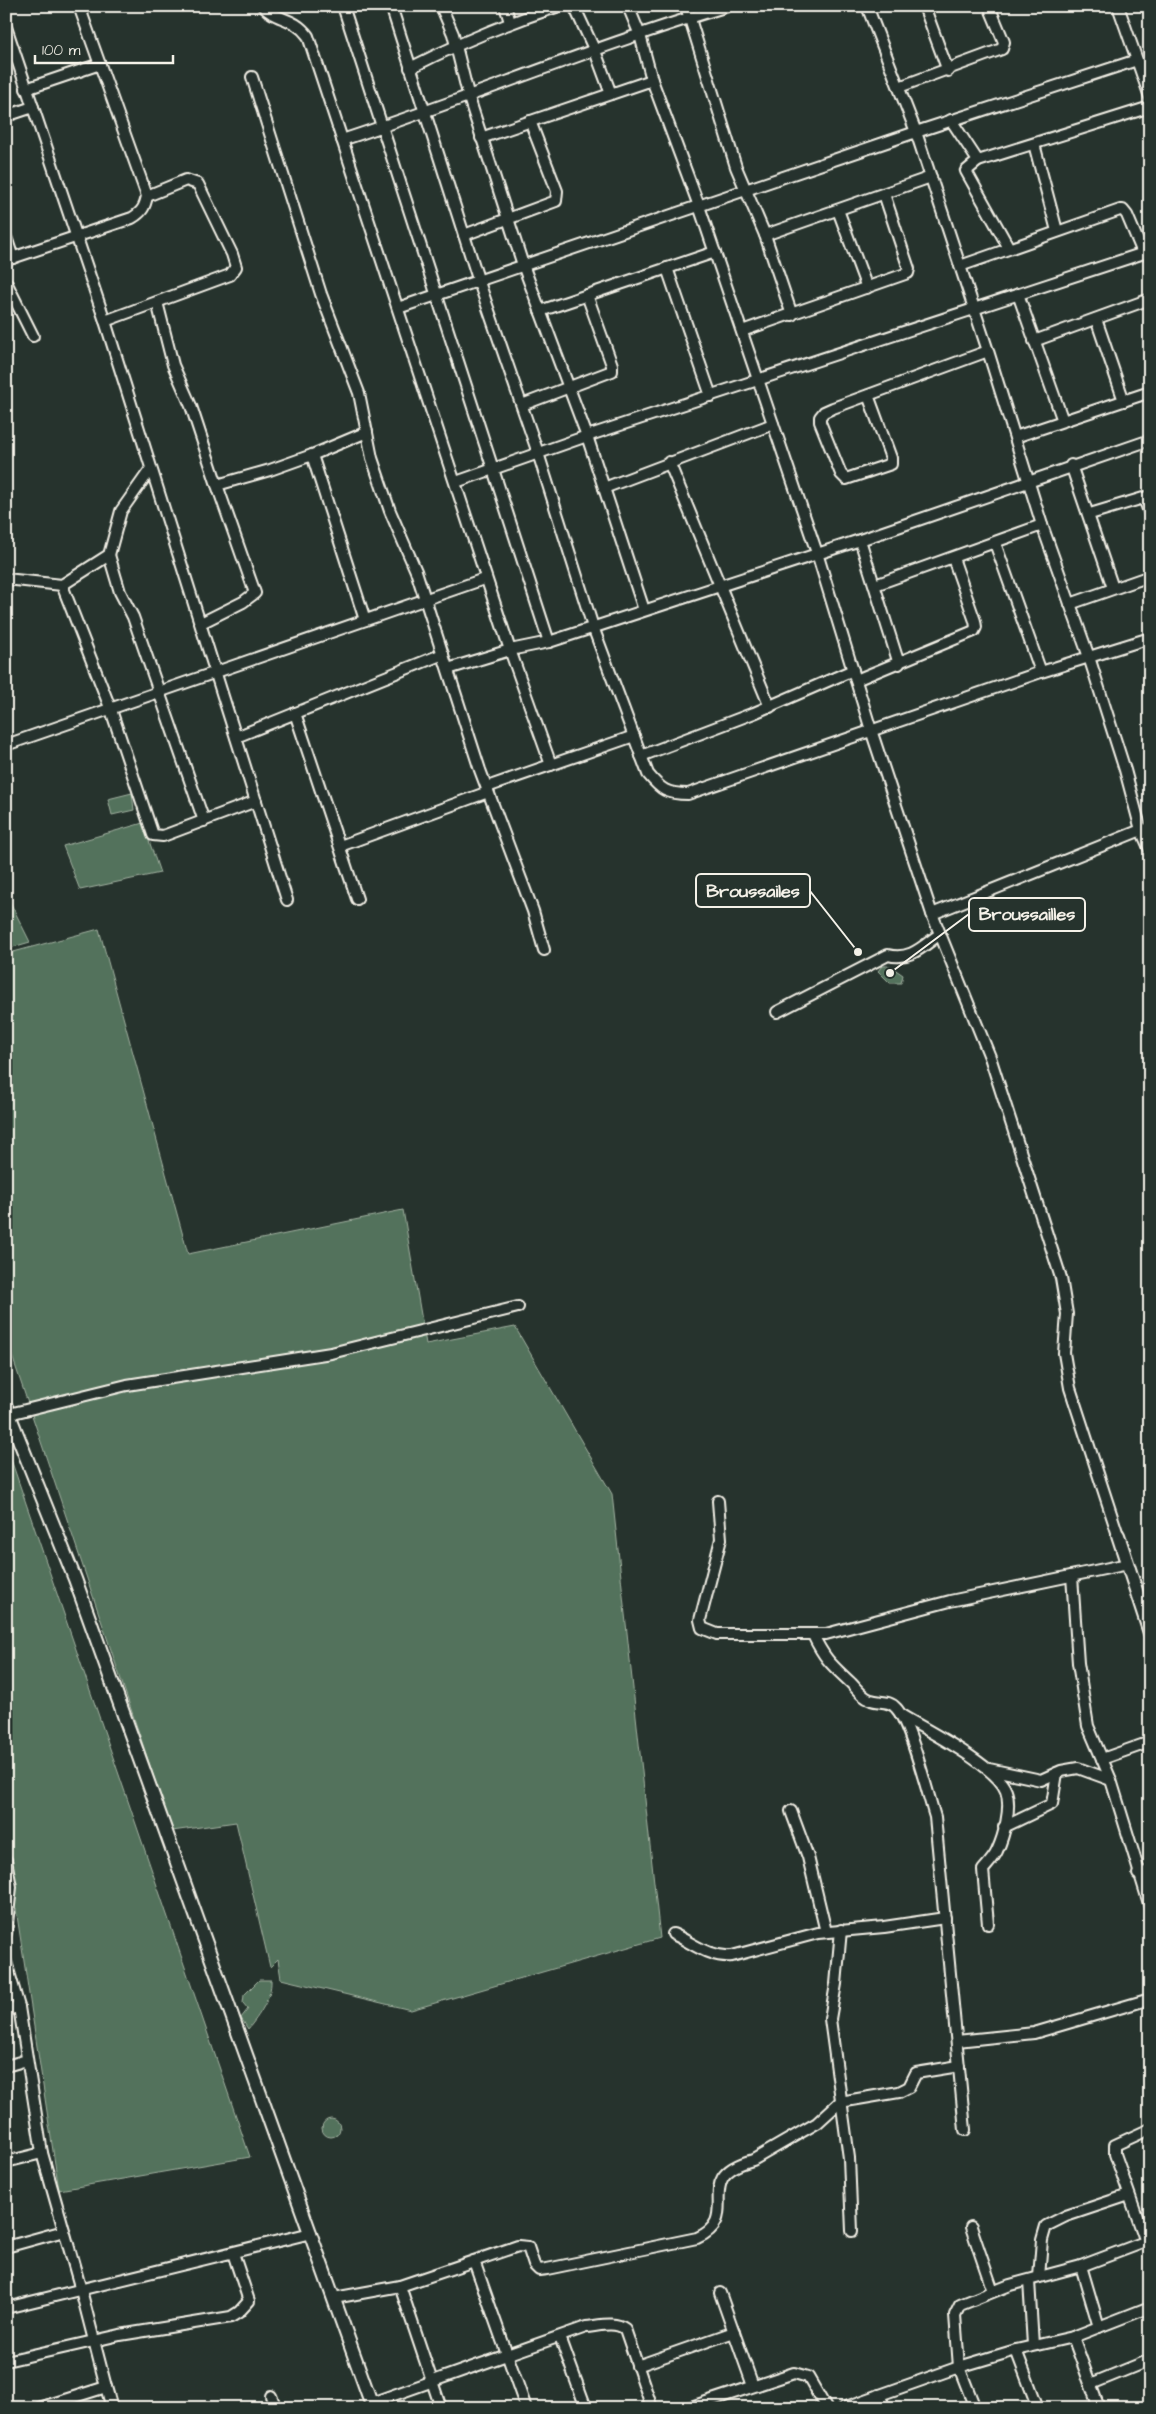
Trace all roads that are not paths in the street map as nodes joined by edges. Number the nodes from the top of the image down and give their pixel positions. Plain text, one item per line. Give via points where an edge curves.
1 (79, 6) edge
2 (263, 6) edge
3 (343, 6) edge
4 (392, 6) edge
5 (441, 6) edge
6 (505, 6) edge
7 (559, 6) edge
8 (574, 6) edge
9 (628, 6) edge
10 (686, 6) edge
11 (728, 6) edge
12 (867, 6) edge
13 (924, 6) edge
14 (989, 6) edge
15 (1118, 6) edge
16 (690, 17) junction
17 (510, 22) junction
18 (6, 27) edge
19 (640, 35) junction
20 (455, 45) junction
21 (595, 51) junction
22 (1137, 60) junction
23 (100, 64) junction
24 (410, 68) junction
25 (948, 71) junction
26 (252, 77) dead end
27 (652, 80) junction
28 (899, 87) junction
29 (26, 88) junction
30 (611, 94) junction
31 (1150, 97) edge
32 (468, 98) junction
33 (33, 107) junction
34 (1150, 108) edge
35 (425, 113) junction
36 (6, 116) edge
37 (951, 120) junction
38 (530, 121) junction
39 (381, 127) junction
40 (916, 132) junction
41 (481, 138) junction
42 (342, 140) junction
43 (1034, 144) junction
44 (978, 161) junction
45 (931, 177) junction
46 (744, 191) junction
47 (884, 194) junction
48 (147, 196) junction
49 (699, 206) junction
50 (838, 210) junction
51 (508, 219) junction
52 (1057, 231) junction
53 (464, 235) junction
54 (765, 235) junction
55 (6, 237) edge
56 (78, 237) junction
57 (1009, 248) junction
58 (715, 252) junction
59 (1146, 252) edge
60 (10, 259) edge
61 (523, 265) junction
62 (960, 266) junction
63 (667, 268) junction
64 (6, 282) edge
65 (479, 282) junction
66 (867, 288) junction
67 (1018, 294) junction
68 (587, 295) junction
69 (436, 296) junction
70 (1150, 299) edge
71 (157, 302) junction
72 (398, 308) junction
73 (975, 309) junction
74 (540, 311) junction
75 (792, 315) junction
76 (1096, 319) junction
77 (105, 321) junction
78 (742, 331) junction
79 (33, 336) dead end
80 (1034, 341) junction
81 (988, 352) junction
82 (758, 380) junction
83 (569, 388) junction
84 (1150, 392) edge
85 (711, 396) junction
86 (868, 396) junction
87 (1124, 401) junction
88 (522, 405) junction
89 (1063, 421) junction
90 (773, 424) junction
91 (366, 432) junction
92 (587, 436) junction
93 (1016, 437) junction
94 (1150, 440) edge
95 (538, 453) junction
96 (312, 455) junction
97 (669, 462) junction
98 (1071, 465) junction
99 (493, 469) junction
100 (150, 470) junction
101 (1030, 481) junction
102 (456, 482) junction
103 (217, 485) junction
104 (604, 488) junction
105 (1147, 496) edge
106 (1090, 514) junction
107 (1150, 515) edge
108 (1042, 525) junction
109 (860, 540) junction
110 (995, 543) junction
111 (817, 553) junction
112 (110, 555) junction
113 (953, 558) junction
114 (1150, 576) edge
115 (6, 579) edge
116 (484, 579) junction
117 (62, 585) junction
118 (720, 585) junction
119 (875, 585) junction
120 (1114, 588) junction
121 (426, 599) junction
122 (1070, 604) junction
123 (644, 610) junction
124 (365, 620) junction
125 (201, 623) junction
126 (593, 627) junction
127 (1150, 638) edge
128 (549, 642) junction
129 (510, 650) junction
130 (443, 654) junction
131 (1089, 657) junction
132 (899, 664) junction
133 (448, 669) junction
134 (853, 670) junction
135 (215, 672) junction
136 (1041, 672) junction
137 (856, 680) junction
138 (159, 692) junction
139 (770, 706) junction
140 (111, 710) junction
141 (295, 713) junction
142 (871, 730) junction
143 (634, 736) junction
144 (236, 737) junction
145 (6, 745) edge
146 (641, 756) junction
147 (551, 765) junction
148 (487, 790) junction
149 (256, 801) junction
150 (204, 821) junction
151 (1145, 829) edge
152 (340, 846) junction
153 (1150, 850) edge
154 (357, 899) dead end
155 (287, 900) dead end
156 (932, 914) junction
157 (940, 934) junction
158 (544, 950) dead end
159 (777, 1012) dead end
160 (518, 1307) dead end
161 (8, 1410) edge
162 (718, 1501) dead end
163 (1118, 1535) joint
164 (1128, 1564) junction
165 (1072, 1576) junction
166 (1150, 1633) edge
167 (813, 1636) junction
168 (901, 1715) junction
169 (1150, 1742) edge
170 (1102, 1759) junction
171 (989, 1769) junction
172 (1057, 1773) junction
173 (1111, 1780) junction
174 (791, 1811) dead end
175 (1004, 1827) junction
176 (6, 1860) edge
177 (1150, 1871) edge
178 (1138, 1874) junction
179 (1150, 1907) edge
180 (945, 1918) junction
181 (988, 1924) dead end
182 (841, 1930) junction
183 (826, 1932) junction
184 (6, 1934) edge
185 (673, 1934) dead end
186 (6, 1962) edge
187 (1150, 1999) edge
188 (19, 2007) junction
189 (6, 2010) edge
190 (957, 2041) junction
191 (27, 2060) junction
192 (6, 2066) edge
193 (959, 2066) junction
194 (840, 2102) junction
195 (1150, 2129) edge
196 (966, 2130) dead end
197 (42, 2152) junction
198 (6, 2162) edge
199 (1130, 2195) junction
200 (971, 2227) dead end
201 (64, 2231) junction
202 (852, 2231) dead end
203 (311, 2233) junction
204 (1148, 2241) edge
205 (6, 2247) edge
206 (233, 2253) junction
207 (474, 2261) junction
208 (1081, 2266) junction
209 (1039, 2277) junction
210 (1029, 2281) junction
211 (400, 2286) junction
212 (81, 2290) junction
213 (993, 2291) junction
214 (720, 2293) dead end
215 (334, 2298) junction
216 (1150, 2307) edge
217 (6, 2308) edge
218 (1099, 2327) junction
219 (734, 2332) junction
220 (560, 2337) junction
221 (1073, 2337) junction
222 (93, 2341) junction
223 (1033, 2344) junction
224 (1016, 2350) junction
225 (507, 2355) junction
226 (1150, 2360) edge
227 (6, 2361) edge
228 (637, 2366) junction
229 (958, 2367) junction
230 (432, 2381) junction
231 (1090, 2384) junction
232 (753, 2386) junction
233 (106, 2387) junction
234 (879, 2395) junction
235 (271, 2396) dead end
236 (372, 2405) edge
237 (39, 2408) edge
238 (112, 2408) edge
239 (276, 2408) edge
240 (440, 2408) edge
241 (526, 2408) edge
242 (586, 2408) edge
243 (652, 2408) edge
244 (688, 2408) edge
245 (826, 2408) edge
246 (843, 2408) edge
247 (885, 2408) edge
248 (975, 2408) edge
249 (1038, 2408) edge
250 (1099, 2408) edge

1 - 23 street
2 - 42 street via 297,24 308,36
3 - 39 street
4 - 24 street
5 - 20 street
6 - 17 street
7 - 17 street
8 - 21 street
9 - 19 street
10 - 16 street
11 - 16 street
12 - 28 street
13 - 25 street
14 - 25 street via 1004,42 1002,49
15 - 22 street
16 - 19 street
16 - 46 street
17 - 20 street
18 - 29 street
19 - 21 street
19 - 27 street
20 - 24 street
20 - 32 street
21 - 30 street
21 - 32 street
22 - 31 street
22 - 37 street
23 - 29 street
23 - 48 street
24 - 35 street
25 - 28 street
26 - 91 street via 324,302 359,393
27 - 30 street
27 - 49 street
28 - 40 street
29 - 33 street
30 - 38 street
32 - 35 street
32 - 41 street
33 - 36 street
33 - 56 street
34 - 43 street
35 - 39 street
35 - 53 street
37 - 40 street
37 - 44 street
38 - 41 street
38 - 51 street via 558,198
39 - 42 street
39 - 69 street
40 - 45 street
40 - 46 street
41 - 51 street
42 - 72 street
43 - 44 street
43 - 52 street
44 - 57 street via 966,171
45 - 47 street
45 - 62 street
46 - 49 street
46 - 54 street
47 - 50 street
47 - 66 street via 909,271
48 - 56 street via 145,206 132,218
48 - 71 street via 186,180 198,184 236,266 230,275
49 - 58 street
49 - 61 street
50 - 54 street
50 - 66 street
51 - 53 street
51 - 61 street
52 - 57 street
52 - 59 street via 1123,210
53 - 65 street
54 - 75 street
55 - 60 street
56 - 60 street
56 - 77 street
57 - 62 street
58 - 63 street
58 - 78 street
59 - 67 street
61 - 65 street
61 - 74 street
62 - 73 street
63 - 68 street
63 - 85 street
64 - 79 street
65 - 69 street
65 - 88 street
66 - 75 street
67 - 73 street
67 - 80 street
68 - 74 street
68 - 83 street via 613,368
69 - 72 street
69 - 99 street
70 - 76 street
71 - 77 street
71 - 103 street via 173,365 191,406
72 - 102 street
73 - 81 street
73 - 82 street
74 - 83 street
75 - 78 street
76 - 80 street
76 - 87 street
77 - 100 street
78 - 82 street
80 - 89 street
81 - 86 street
81 - 93 street
82 - 85 street
82 - 90 street
83 - 88 street
83 - 92 street
84 - 87 street
85 - 92 street
86 - 86 street via 824,412 820,417 841,474 846,479 891,464
87 - 89 street
88 - 95 street
89 - 93 street
90 - 97 street
90 - 111 street
91 - 96 street
91 - 121 street via 390,511
92 - 95 street
92 - 104 street
93 - 101 street
94 - 98 street
95 - 99 street
95 - 126 street
96 - 103 street
96 - 124 street
97 - 104 street
97 - 118 street
98 - 101 street
98 - 106 street
99 - 102 street
99 - 128 street
100 - 112 street via 121,511
100 - 125 street
101 - 108 street
101 - 109 street
102 - 116 street
103 - 125 street via 255,593 252,598
104 - 123 street
105 - 106 street
105 - 107 street
106 - 120 street
108 - 110 street
108 - 122 street
109 - 111 street
109 - 119 street
110 - 113 street
110 - 136 street
111 - 118 street
111 - 134 street
112 - 117 street
112 - 138 street via 120,592 133,617
113 - 119 street
113 - 132 street via 976,628 968,635
114 - 120 street
115 - 117 street
116 - 121 street
116 - 129 street
117 - 140 street
118 - 123 street
118 - 139 street
119 - 132 street
120 - 122 street
121 - 124 street
121 - 130 street
122 - 131 street
123 - 126 street
124 - 135 street
125 - 135 street
126 - 128 street
126 - 143 street
127 - 131 street
128 - 129 street
129 - 133 street
129 - 147 street
130 - 133 street
130 - 141 street
131 - 136 street
131 - 151 street
132 - 137 street
133 - 148 street
134 - 137 street
134 - 139 street
135 - 138 street
135 - 144 street
136 - 142 street
137 - 142 street
138 - 140 street
138 - 150 street
139 - 146 street
140 - 145 street
140 - 150 street via 153,835 163,836
141 - 144 street
141 - 152 street
142 - 146 street via 688,794 672,794 658,787 648,774
142 - 156 street
143 - 146 street
143 - 147 street
144 - 149 street
147 - 148 street
148 - 152 street
148 - 158 street via 533,911
149 - 150 street
149 - 155 street
151 - 153 street
151 - 156 street
152 - 154 street
156 - 157 street
157 - 159 street via 909,956 888,955
157 - 163 street via 990,1057 1062,1278 1067,1314 1064,1353 1070,1388
160 - 161 street via 331,1353 127,1386
161 - 203 street via 75,1579
162 - 167 street via 721,1539 700,1620 702,1628 716,1634
163 - 164 street
164 - 165 street
164 - 166 street
165 - 167 street
165 - 170 street via 1084,1708
167 - 168 street via 830,1666 870,1700 890,1703
168 - 171 street
168 - 180 street via 935,1817
169 - 170 street
170 - 173 street
171 - 172 street via 1041,1780
171 - 175 street via 1006,1790 1010,1808
172 - 173 street via 1078,1768
172 - 175 street via 1052,1804
173 - 178 street
174 - 183 street via 808,1857
175 - 181 street via 997,1851 983,1870
176 - 184 street via 11,1887
177 - 178 street
178 - 179 street
180 - 182 street
180 - 190 street
182 - 183 street
182 - 194 street via 830,2019
183 - 185 street via 721,1957 713,1956
186 - 188 street
187 - 190 street via 1034,2033
188 - 189 street
188 - 191 street
190 - 193 street
191 - 192 street
191 - 197 street
193 - 194 street via 916,2073 909,2087 899,2092
193 - 196 street
194 - 202 street via 848,2158
194 - 207 street via 817,2123 723,2176 718,2190 719,2219 714,2227 697,2238 538,2270 528,2247 518,2246
195 - 199 street via 1115,2144 1115,2154
197 - 198 street
197 - 201 street
199 - 204 street
199 - 209 street via 1046,2226
200 - 213 street
201 - 205 street
201 - 212 street
203 - 206 street
203 - 215 street
204 - 208 street
206 - 212 street
206 - 222 street via 249,2301 239,2312 222,2320 188,2323
207 - 211 street
207 - 225 street
208 - 209 street
208 - 218 street
209 - 210 street
210 - 213 street
210 - 223 street
211 - 215 street
211 - 230 street
212 - 217 street
212 - 222 street
213 - 229 street via 960,2305 955,2315
214 - 219 street
215 - 236 street
216 - 218 street
218 - 221 street
219 - 228 street
219 - 232 street
220 - 225 street
220 - 228 street via 586,2327 620,2325 625,2329
220 - 242 street
221 - 223 street
221 - 231 street
222 - 227 street
222 - 233 street
223 - 224 street
224 - 229 street
224 - 249 street
225 - 230 street
225 - 241 street
226 - 231 street
228 - 243 street
229 - 234 street
229 - 248 street
230 - 236 street
230 - 240 street
231 - 250 street
232 - 244 street
232 - 245 street via 801,2373 808,2377
233 - 237 street
233 - 238 street
234 - 246 street
234 - 247 street
235 - 239 street

